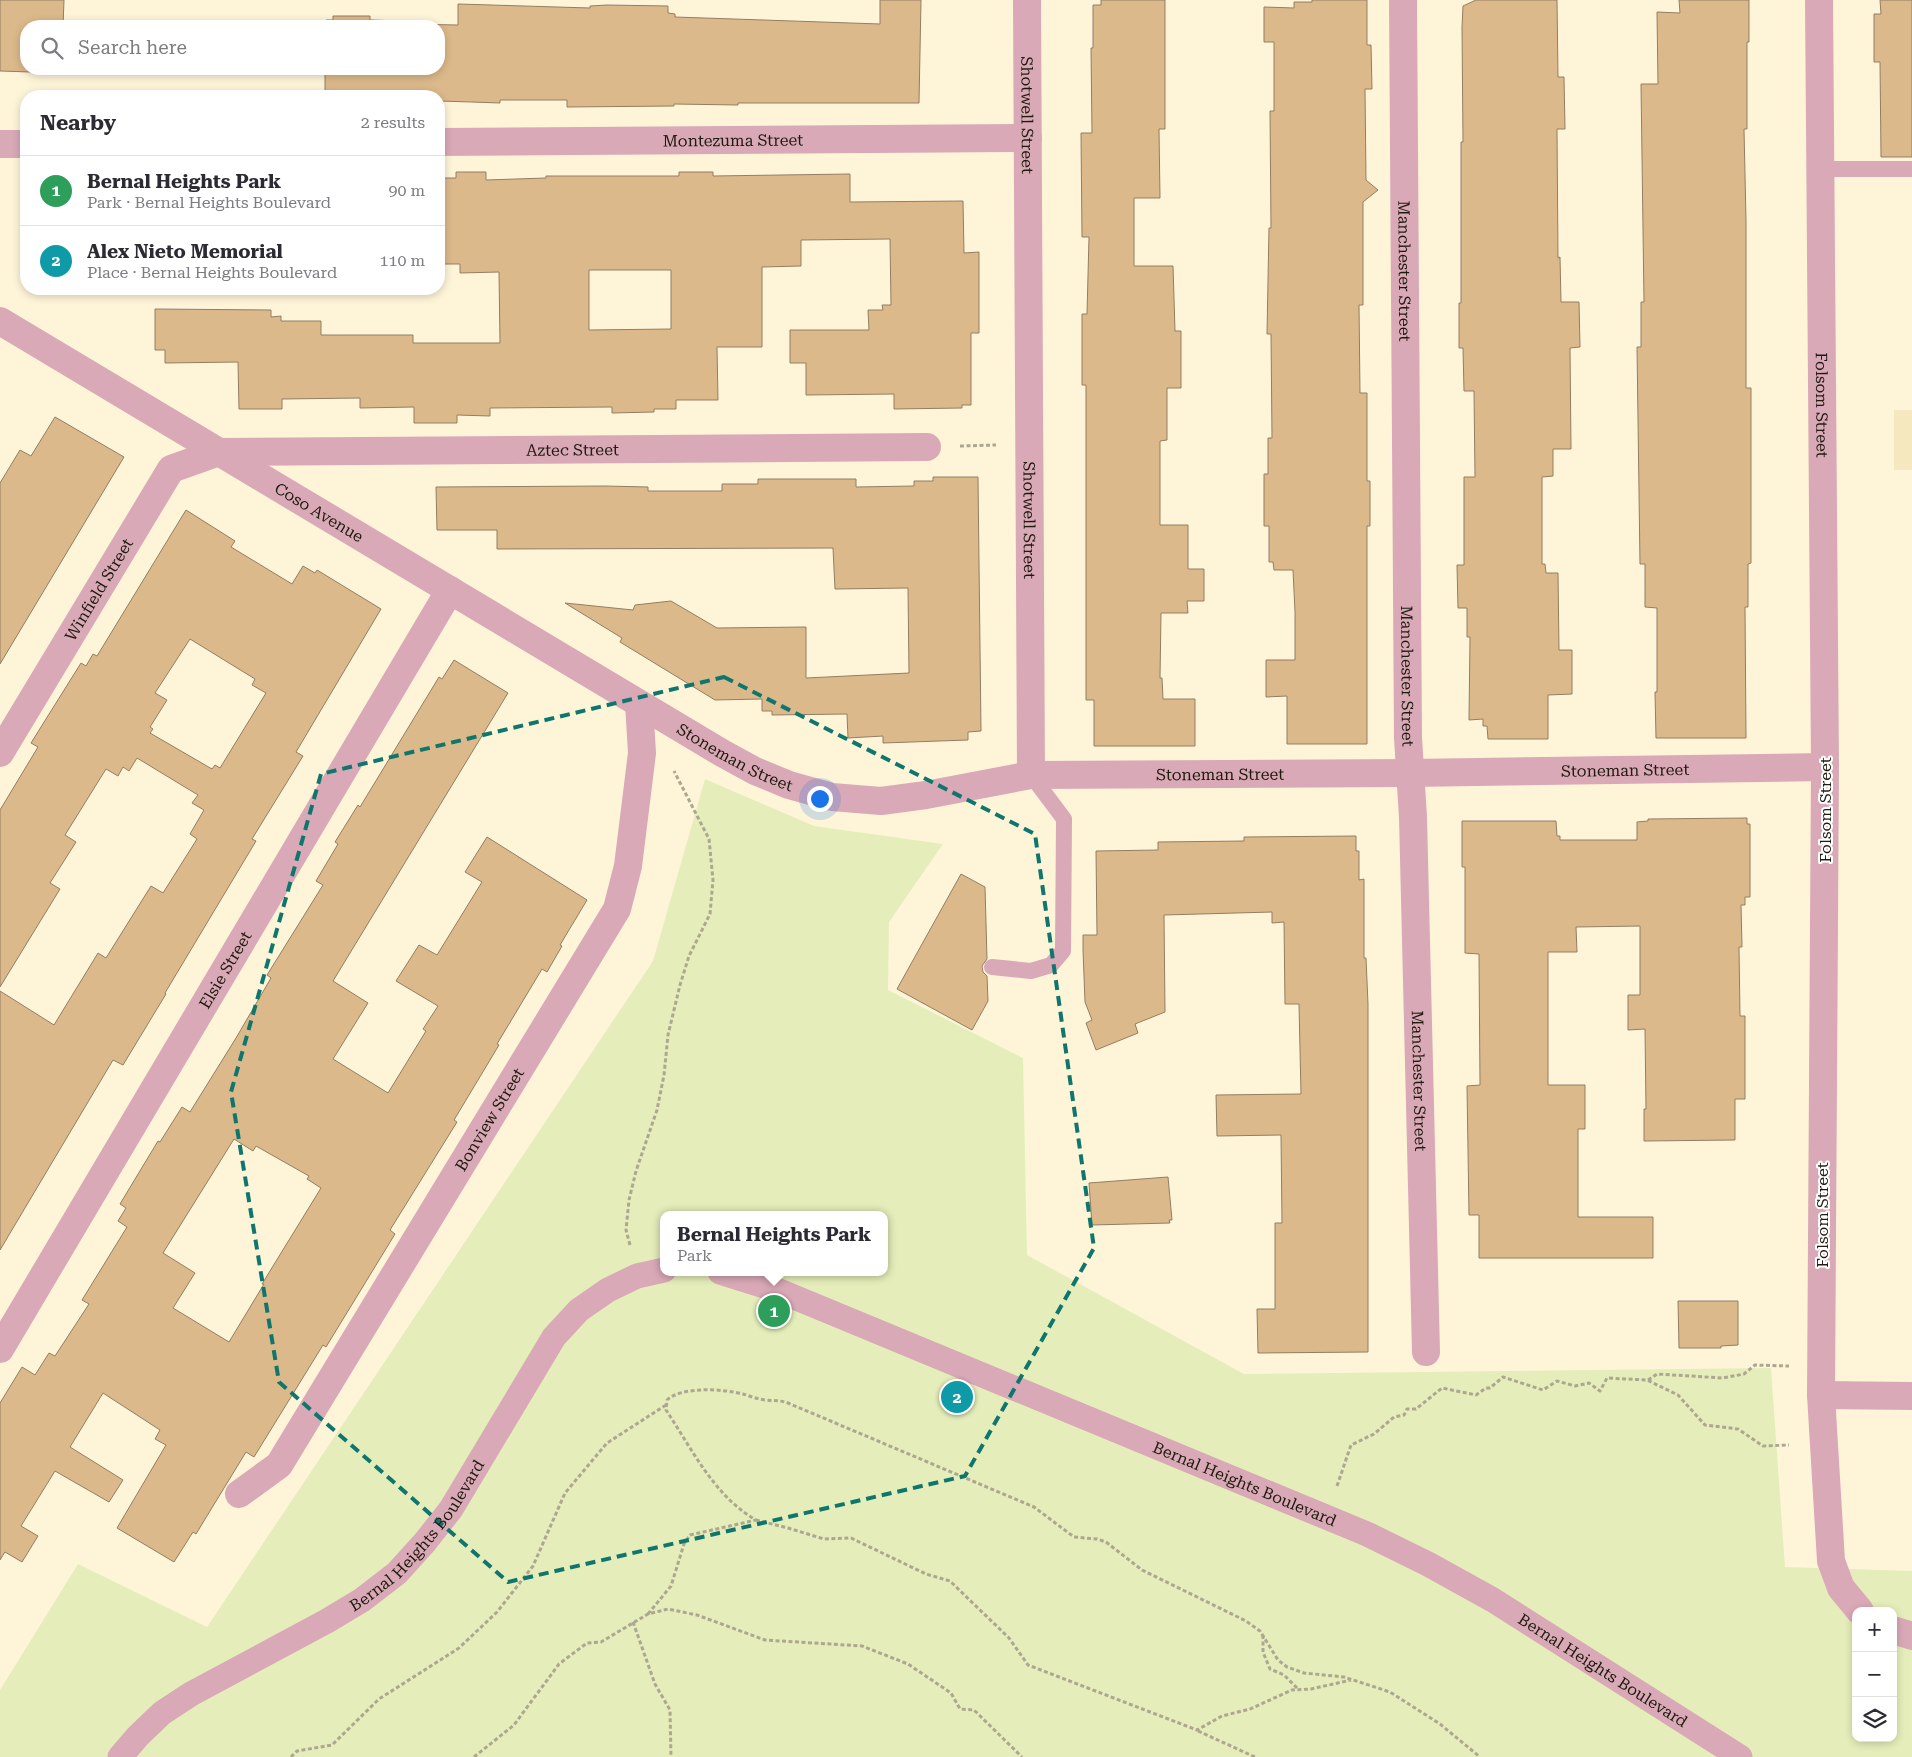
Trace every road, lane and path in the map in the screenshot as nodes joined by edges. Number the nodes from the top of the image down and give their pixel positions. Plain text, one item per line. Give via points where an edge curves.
1 (1027, 0) edge
2 (1403, 0) edge
3 (1819, 0) edge
4 (1028, 138) junction
5 (445, 142) edge
6 (0, 144) edge
7 (20, 144) edge
8 (1912, 169) edge
9 (1820, 170) junction
10 (0, 321) edge
11 (1030, 445) junction
12 (927, 446) joint
13 (219, 452) junction
14 (450, 590) junction
15 (640, 704) junction
16 (0, 753) edge
17 (670, 763) dead end
18 (1825, 767) junction
19 (1410, 773) junction
20 (1031, 775) junction
21 (992, 967) dead end
22 (660, 1271) edge
23 (637, 1276) junction
24 (733, 1276) edge
25 (0, 1349) edge
26 (1426, 1352) dead end
27 (1821, 1367) junction
28 (1647, 1380) junction
29 (1821, 1395) junction
30 (1912, 1396) edge
31 (666, 1405) junction
32 (1824, 1442) junction
33 (239, 1494) dead end
34 (1326, 1517) junction
35 (756, 1520) junction
36 (1857, 1607) edge
37 (648, 1614) junction
38 (633, 1622) junction
39 (1897, 1631) edge
40 (1262, 1634) junction
41 (1912, 1636) edge
42 (1353, 1680) junction
43 (1297, 1688) junction
44 (1197, 1730) junction
45 (120, 1757) edge
46 (291, 1757) edge
47 (474, 1757) edge
48 (671, 1757) edge
49 (1022, 1757) edge
50 (1255, 1757) edge
51 (1480, 1757) edge
52 (1740, 1757) edge

1 - 4 street, Shotwell Street
2 - 19 street, Manchester Street
3 - 9 street, Folsom Street
4 - 5 street, Montezuma Street
4 - 11 street, Shotwell Street
6 - 7 street
8 - 9 lane
9 - 18 street, Folsom Street
10 - 13 street, Coso Avenue
11 - 12 path
11 - 20 street, Shotwell Street
12 - 13 street, Aztec Street
13 - 14 street, Coso Avenue
13 - 16 street, Winfield Street via 171,469
14 - 15 street, Coso Avenue
14 - 25 street, Elsie Street
15 - 20 street, Stoneman Street via 755,771 789,785 832,796 881,800 926,796
15 - 33 street, Bonview Street via 642,753 628,866 617,909 279,1465
17 - 23 path via 709,839 714,880 710,914 689,956 680,985 656,1110 628,1200 626,1230
18 - 19 street, Stoneman Street
18 - 27 street, Folsom Street
19 - 20 street, Stoneman Street
19 - 26 street, Manchester Street
20 - 21 lane via 1064,819 1064,951 1051,965 1031,971
22 - 23 street, Bernal Heights Boulevard
23 - 45 street, Bernal Heights Boulevard via 608,1290 579,1310 554,1337 451,1508 397,1573 362,1600 162,1713
24 - 34 street, Bernal Heights Boulevard via 777,1290
27 - 28 path via 1755,1365 1744,1374 1723,1378 1657,1374
27 - 29 street, Folsom Street
28 - 32 path via 1678,1395 1705,1425 1738,1429 1763,1446
28 - 34 path via 1607,1378 1600,1390 1590,1383 1575,1386 1557,1381 1543,1390 1502,1377 1476,1395 1442,1388 1416,1409 1394,1417 1374,1434 1352,1445
29 - 30 street
29 - 32 street, Folsom Street
31 - 35 path via 666,1410 716,1485 733,1504
31 - 40 path via 671,1396 679,1393 711,1390 788,1403 1034,1507 1070,1535 1106,1542 1142,1570 1238,1616
31 - 46 path via 608,1443 565,1493 533,1566 497,1612 459,1648 379,1699 332,1745 297,1751
32 - 36 street, Folsom Street via 1832,1561 1841,1588
34 - 52 street, Bernal Heights Boulevard via 1428,1564 1492,1600
35 - 37 path via 690,1535 671,1586
35 - 44 path via 824,1539 851,1538 926,1574 950,1581 1009,1638 1028,1665
37 - 38 path
37 - 49 path via 668,1609 698,1615 765,1640 862,1646 908,1664 951,1693 960,1709 974,1710
38 - 47 path via 601,1642 587,1643 559,1664 514,1725
38 - 48 path via 655,1684 670,1710
39 - 41 street
40 - 42 path via 1278,1660 1292,1670
40 - 43 path via 1263,1652 1270,1669
42 - 43 path via 1311,1689
42 - 51 path via 1403,1699
43 - 44 path via 1250,1709 1222,1716
44 - 50 path

